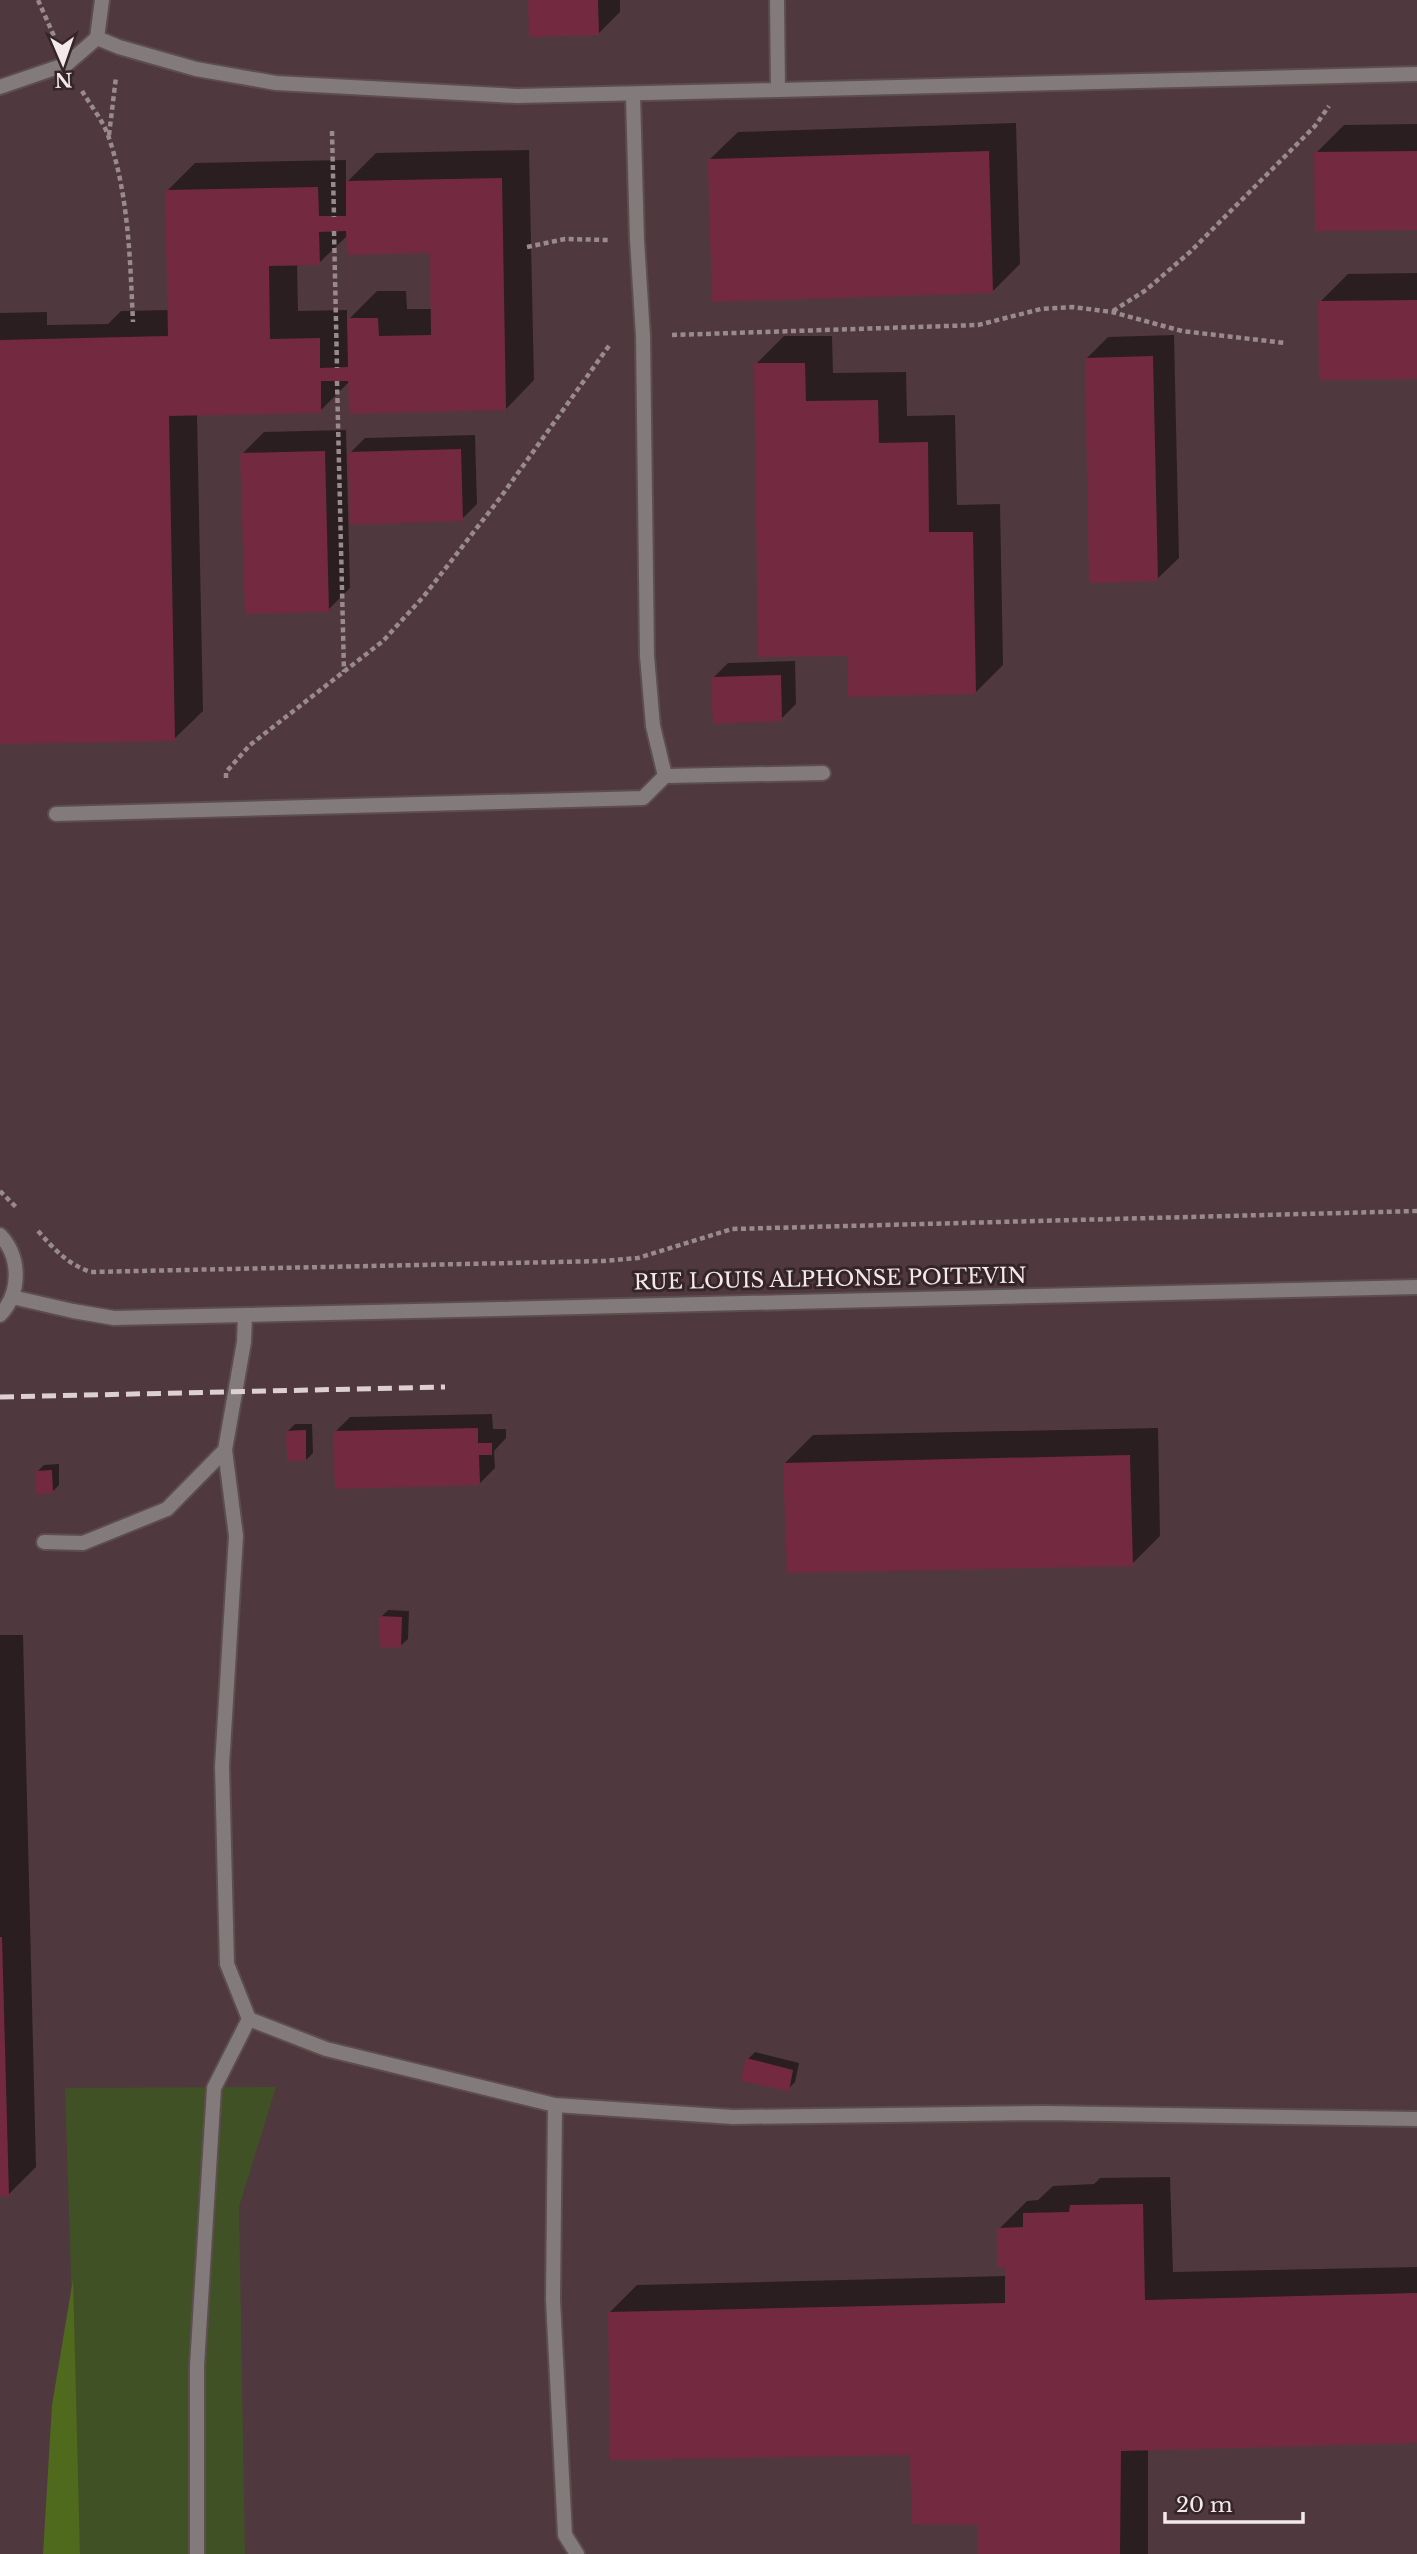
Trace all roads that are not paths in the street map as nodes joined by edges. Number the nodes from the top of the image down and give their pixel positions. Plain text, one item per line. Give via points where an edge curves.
1 (102, 0) edge
2 (777, 0) edge
3 (97, 38) junction
4 (1417, 74) edge
5 (0, 87) edge
6 (778, 90) junction
7 (633, 96) junction
8 (822, 773) dead end
9 (665, 776) junction
10 (56, 814) dead end
11 (0, 1235) edge
12 (1417, 1287) edge
13 (12, 1297) junction
14 (0, 1315) edge
15 (245, 1315) junction
16 (225, 1450) junction
17 (44, 1542) dead end
18 (249, 2019) junction
19 (555, 2105) junction
20 (1417, 2119) edge
21 (197, 2554) edge
22 (577, 2554) edge

1 - 3 street
2 - 6 street
3 - 5 street via 66,64
3 - 7 street via 196,69 276,83 517,96
4 - 6 street
6 - 7 street
7 - 9 street via 643,336 647,656 653,726
8 - 9 street
9 - 10 street via 643,798
11 - 13 street via 16,1268
12 - 15 street, RUE LOUIS ALPHONSE POITEVIN
13 - 14 street
13 - 15 street, RUE LOUIS ALPHONSE POITEVIN via 114,1318
15 - 16 street
16 - 17 street via 167,1509 83,1543
16 - 18 street via 236,1536 222,1766 228,1964
18 - 19 street via 326,2049
18 - 21 street via 214,2088 197,2366
19 - 20 street via 733,2117 1045,2113
19 - 22 street via 553,2300 565,2535

